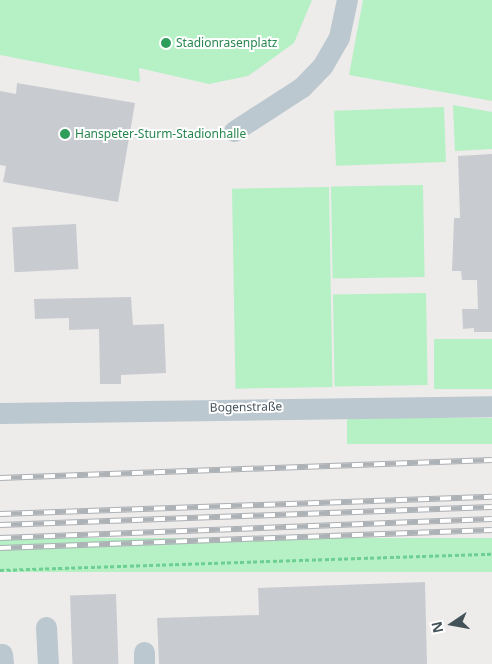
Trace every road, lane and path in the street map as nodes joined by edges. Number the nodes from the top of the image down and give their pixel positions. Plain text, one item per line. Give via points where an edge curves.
1 (347, 0) edge
2 (234, 131) dead end
3 (492, 406) edge
4 (0, 412) edge
5 (492, 554) edge
6 (0, 570) edge
7 (46, 627) dead end
8 (48, 664) edge

1 - 2 street via 339,37 323,65 302,87
3 - 4 street, Bogenstraße
5 - 6 path
7 - 8 street

